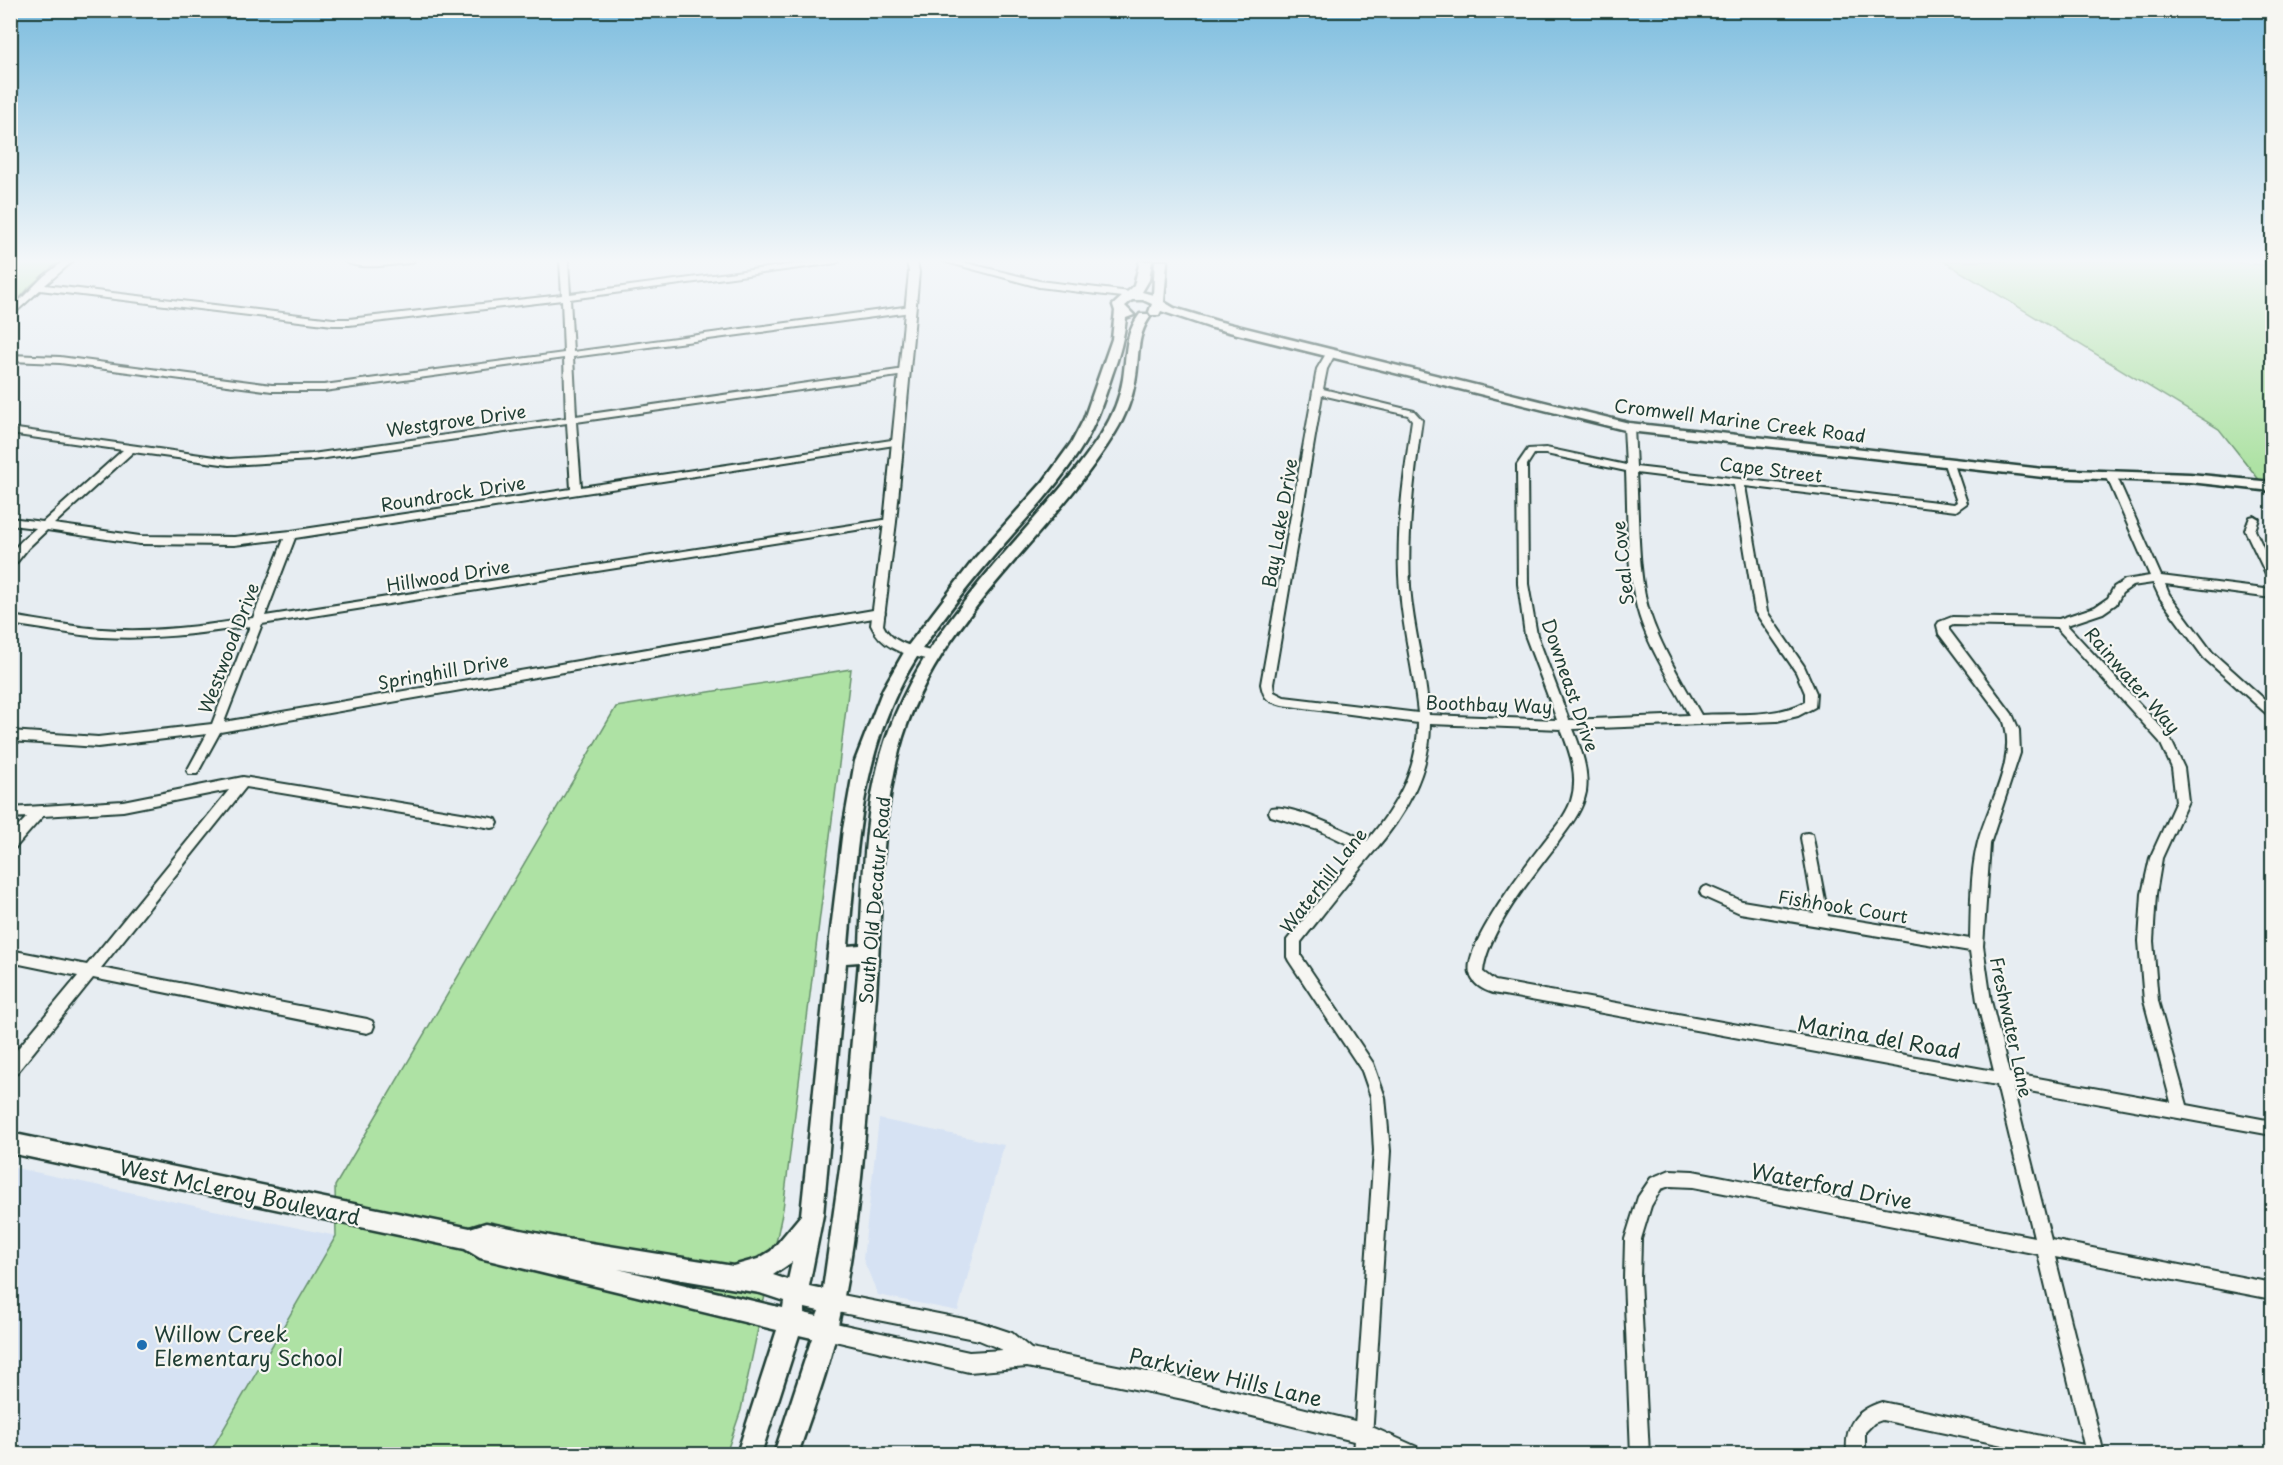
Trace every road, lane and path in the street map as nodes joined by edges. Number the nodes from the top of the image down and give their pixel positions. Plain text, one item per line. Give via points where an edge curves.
1 (568, 329) edge
2 (757, 329) edge
3 (909, 329) edge
4 (1119, 329) edge
5 (1136, 329) edge
6 (1234, 329) edge
7 (570, 354) junction
8 (1330, 354) junction
9 (10, 358) edge
10 (905, 372) junction
11 (1319, 391) junction
12 (570, 421) junction
13 (1629, 427) junction
14 (10, 431) edge
15 (898, 442) junction
16 (130, 449) junction
17 (1535, 450) joint
18 (1073, 452) junction
19 (1091, 458) junction
20 (1949, 464) junction
21 (1630, 469) junction
22 (2111, 475) junction
23 (1739, 482) junction
24 (2272, 487) edge
25 (576, 490) junction
26 (2254, 519) dead end
27 (10, 521) edge
28 (890, 522) junction
29 (43, 526) junction
30 (291, 535) junction
31 (10, 563) edge
32 (2272, 576) edge
33 (2156, 579) junction
34 (2272, 594) edge
35 (879, 613) junction
36 (10, 620) edge
37 (258, 622) junction
38 (2059, 623) junction
39 (913, 651) junction
40 (933, 656) junction
41 (1272, 697) joint
42 (2272, 712) edge
43 (1425, 719) junction
44 (1697, 719) junction
45 (1565, 725) junction
46 (216, 728) junction
47 (10, 736) edge
48 (193, 771) dead end
49 (243, 782) junction
50 (39, 812) junction
51 (1275, 812) dead end
52 (10, 813) edge
53 (492, 823) dead end
54 (1807, 838) dead end
55 (10, 844) edge
56 (1369, 849) junction
57 (1707, 892) dead end
58 (1822, 921) junction
59 (1976, 946) junction
60 (869, 953) junction
61 (837, 955) junction
62 (10, 956) edge
63 (89, 971) junction
64 (1480, 979) joint
65 (367, 1026) dead end
66 (10, 1070) edge
67 (2002, 1079) junction
68 (2181, 1112) junction
69 (2272, 1128) edge
70 (10, 1143) edge
71 (812, 1215) junction
72 (470, 1239) junction
73 (2043, 1247) junction
74 (729, 1276) junction
75 (2272, 1291) edge
76 (798, 1295) junction
77 (832, 1302) junction
78 (791, 1323) junction
79 (826, 1330) junction
80 (1027, 1358) junction
81 (1363, 1432) junction
82 (749, 1455) edge
83 (786, 1455) edge
84 (1362, 1455) edge
85 (1410, 1455) edge
86 (1640, 1455) edge
87 (1856, 1455) edge
88 (2085, 1455) edge
89 (2095, 1455) edge

1 - 7 street
2 - 7 street
3 - 10 street
4 - 18 main road, South Old Decatur Road via 1091,419
5 - 19 main road, South Old Decatur Road via 1125,396 1113,425
6 - 8 main road, Cromwell Marine Creek Road
7 - 9 street via 297,389 60,360
7 - 12 street
8 - 11 street, Bay Lake Drive via 1322,369
8 - 13 main road, Cromwell Marine Creek Road
10 - 12 street, Westgrove Drive
10 - 15 street
11 - 41 street, Bay Lake Drive via 1267,684
11 - 43 street, Waterhill Lane via 1411,413 1417,420 1404,564 1407,610
12 - 16 street, Westgrove Drive via 263,461 229,462
12 - 25 street
13 - 20 main road, Cromwell Marine Creek Road
13 - 21 street, Seal Cove
14 - 16 street, Westgrove Drive
15 - 25 street, Roundrock Drive
15 - 28 street
16 - 29 street
17 - 21 street, Cape Street
17 - 45 street, Downeast Drive via 1522,465 1523,584 1530,635
18 - 19 main road
18 - 39 main road, South Old Decatur Road via 980,562
19 - 40 main road, South Old Decatur Road via 957,620
20 - 22 main road, Cromwell Marine Creek Road
20 - 23 street, Cape Street via 1962,503 1956,508
21 - 23 street, Cape Street
21 - 44 street, Seal Cove via 1637,582 1643,610 1655,641
22 - 24 main road, Cromwell Marine Creek Road via 2206,479
22 - 33 street
23 - 44 street, Boothbay Way via 1761,612 1810,687 1811,704 1778,716
25 - 30 street, Roundrock Drive
26 - 32 street via 2250,530
27 - 29 street, Roundrock Drive
28 - 35 street
28 - 37 street, Hillwood Drive
29 - 30 street, Roundrock Drive via 140,540 234,541
29 - 31 street
30 - 37 street, Westwood Drive
33 - 34 street
33 - 38 street via 2129,583 2099,609
33 - 42 street via 2208,655
35 - 39 street via 877,625 884,639
35 - 46 street, Springhill Drive
36 - 37 street, Hillwood Drive via 136,634
37 - 46 street, Westwood Drive
38 - 59 street, Freshwater Lane via 1952,621 1943,625 1943,631 2008,717 2013,730 2014,753 1984,844
38 - 68 street, Rainwater Way via 2165,739 2178,768 2182,801 2156,858 2146,941 2151,1001
39 - 40 street
39 - 61 main road, South Old Decatur Road via 891,689 863,760
40 - 60 main road, South Old Decatur Road via 903,715 881,800
41 - 43 street, Boothbay Way via 1348,711
43 - 45 street, Boothbay Way
43 - 56 street, Waterhill Lane via 1415,777 1394,818
44 - 45 street, Boothbay Way
45 - 64 street, Downeast Drive via 1581,771 1578,804 1502,912 1478,957 1476,972
46 - 47 street, Springhill Drive via 98,742
46 - 48 street, Westwood Drive
49 - 50 street via 123,806
49 - 53 street
49 - 63 street
50 - 52 street
50 - 55 street
51 - 56 street via 1327,826
54 - 58 street
56 - 81 street, Waterhill Lane via 1293,945 1294,957 1368,1068 1378,1097 1382,1151
57 - 58 street, Fishhook Court via 1740,907
58 - 59 street, Fishhook Court
59 - 67 street, Freshwater Lane
60 - 61 main road
60 - 77 main road, South Old Decatur Road via 854,1137
61 - 71 main road, South Old Decatur Road
62 - 63 street
63 - 65 street
63 - 66 street
64 - 67 street, Marina del Road via 1493,987
67 - 68 street, Marina del Road
67 - 73 street, Freshwater Lane
68 - 69 street, Marina del Road
70 - 72 main road, West McLeroy Boulevard
71 - 74 main road via 781,1259 763,1270
71 - 76 main road, South Old Decatur Road
72 - 74 main road, West McLeroy Boulevard via 486,1234
72 - 78 main road, West McLeroy Boulevard via 480,1247
73 - 75 street, Waterford Drive
73 - 86 street, Waterford Drive via 1693,1179 1670,1178 1656,1183 1644,1203 1633,1239
73 - 89 street, Freshwater Lane
74 - 76 main road, West McLeroy Boulevard
76 - 77 main road, West McLeroy Boulevard
76 - 78 main road, South Old Decatur Road
77 - 79 main road, South Old Decatur Road
77 - 80 street, Parkview Hills Lane via 979,1330 1005,1340
78 - 79 main road, West McLeroy Boulevard
78 - 82 main road, South Old Decatur Road
79 - 80 street, Parkview Hills Lane via 969,1362
79 - 83 main road, South Old Decatur Road
80 - 81 street, Parkview Hills Lane via 1183,1389
81 - 84 street, Waterhill Lane
81 - 85 street, Parkview Hills Lane
87 - 88 street via 1857,1427 1870,1413 1882,1410

